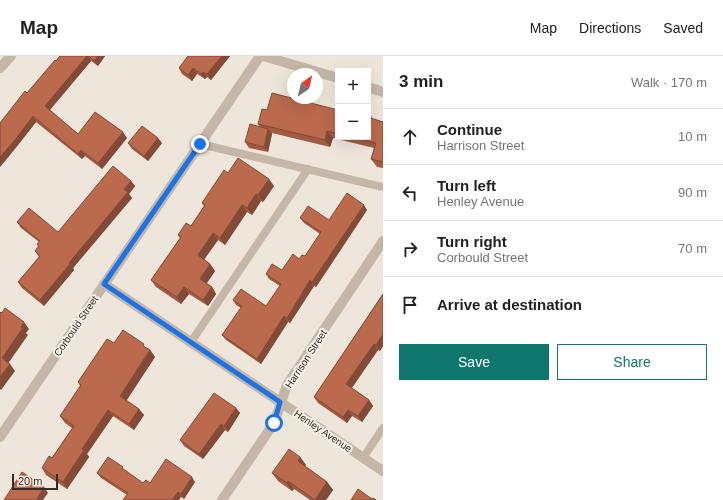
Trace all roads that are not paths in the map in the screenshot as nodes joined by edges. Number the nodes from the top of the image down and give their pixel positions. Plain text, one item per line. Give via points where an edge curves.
1 (11, 56) edge
2 (260, 56) edge
3 (263, 56) edge
4 (0, 68) edge
5 (335, 77) edge
6 (371, 88) edge
7 (383, 92) edge
8 (200, 144) junction
9 (308, 169) junction
10 (383, 187) edge
11 (383, 241) edge
12 (104, 284) junction
13 (191, 342) junction
14 (280, 402) junction
15 (3, 426) edge
16 (383, 428) edge
17 (0, 437) edge
18 (363, 458) junction
19 (383, 471) edge
20 (222, 500) edge

1 - 4 street
2 - 8 street, Corbould Street
3 - 5 street
6 - 7 street
8 - 9 lane
8 - 12 street, Corbould Street
9 - 10 lane
9 - 13 lane
11 - 14 street, Harrison Street via 287,386
12 - 13 street, Henley Avenue
12 - 15 street, Corbould Street
13 - 14 street, Henley Avenue
14 - 18 street, Henley Avenue
14 - 20 street, Harrison Street via 274,423
15 - 17 street, Corbould Street
16 - 18 lane
18 - 19 street, Henley Avenue

